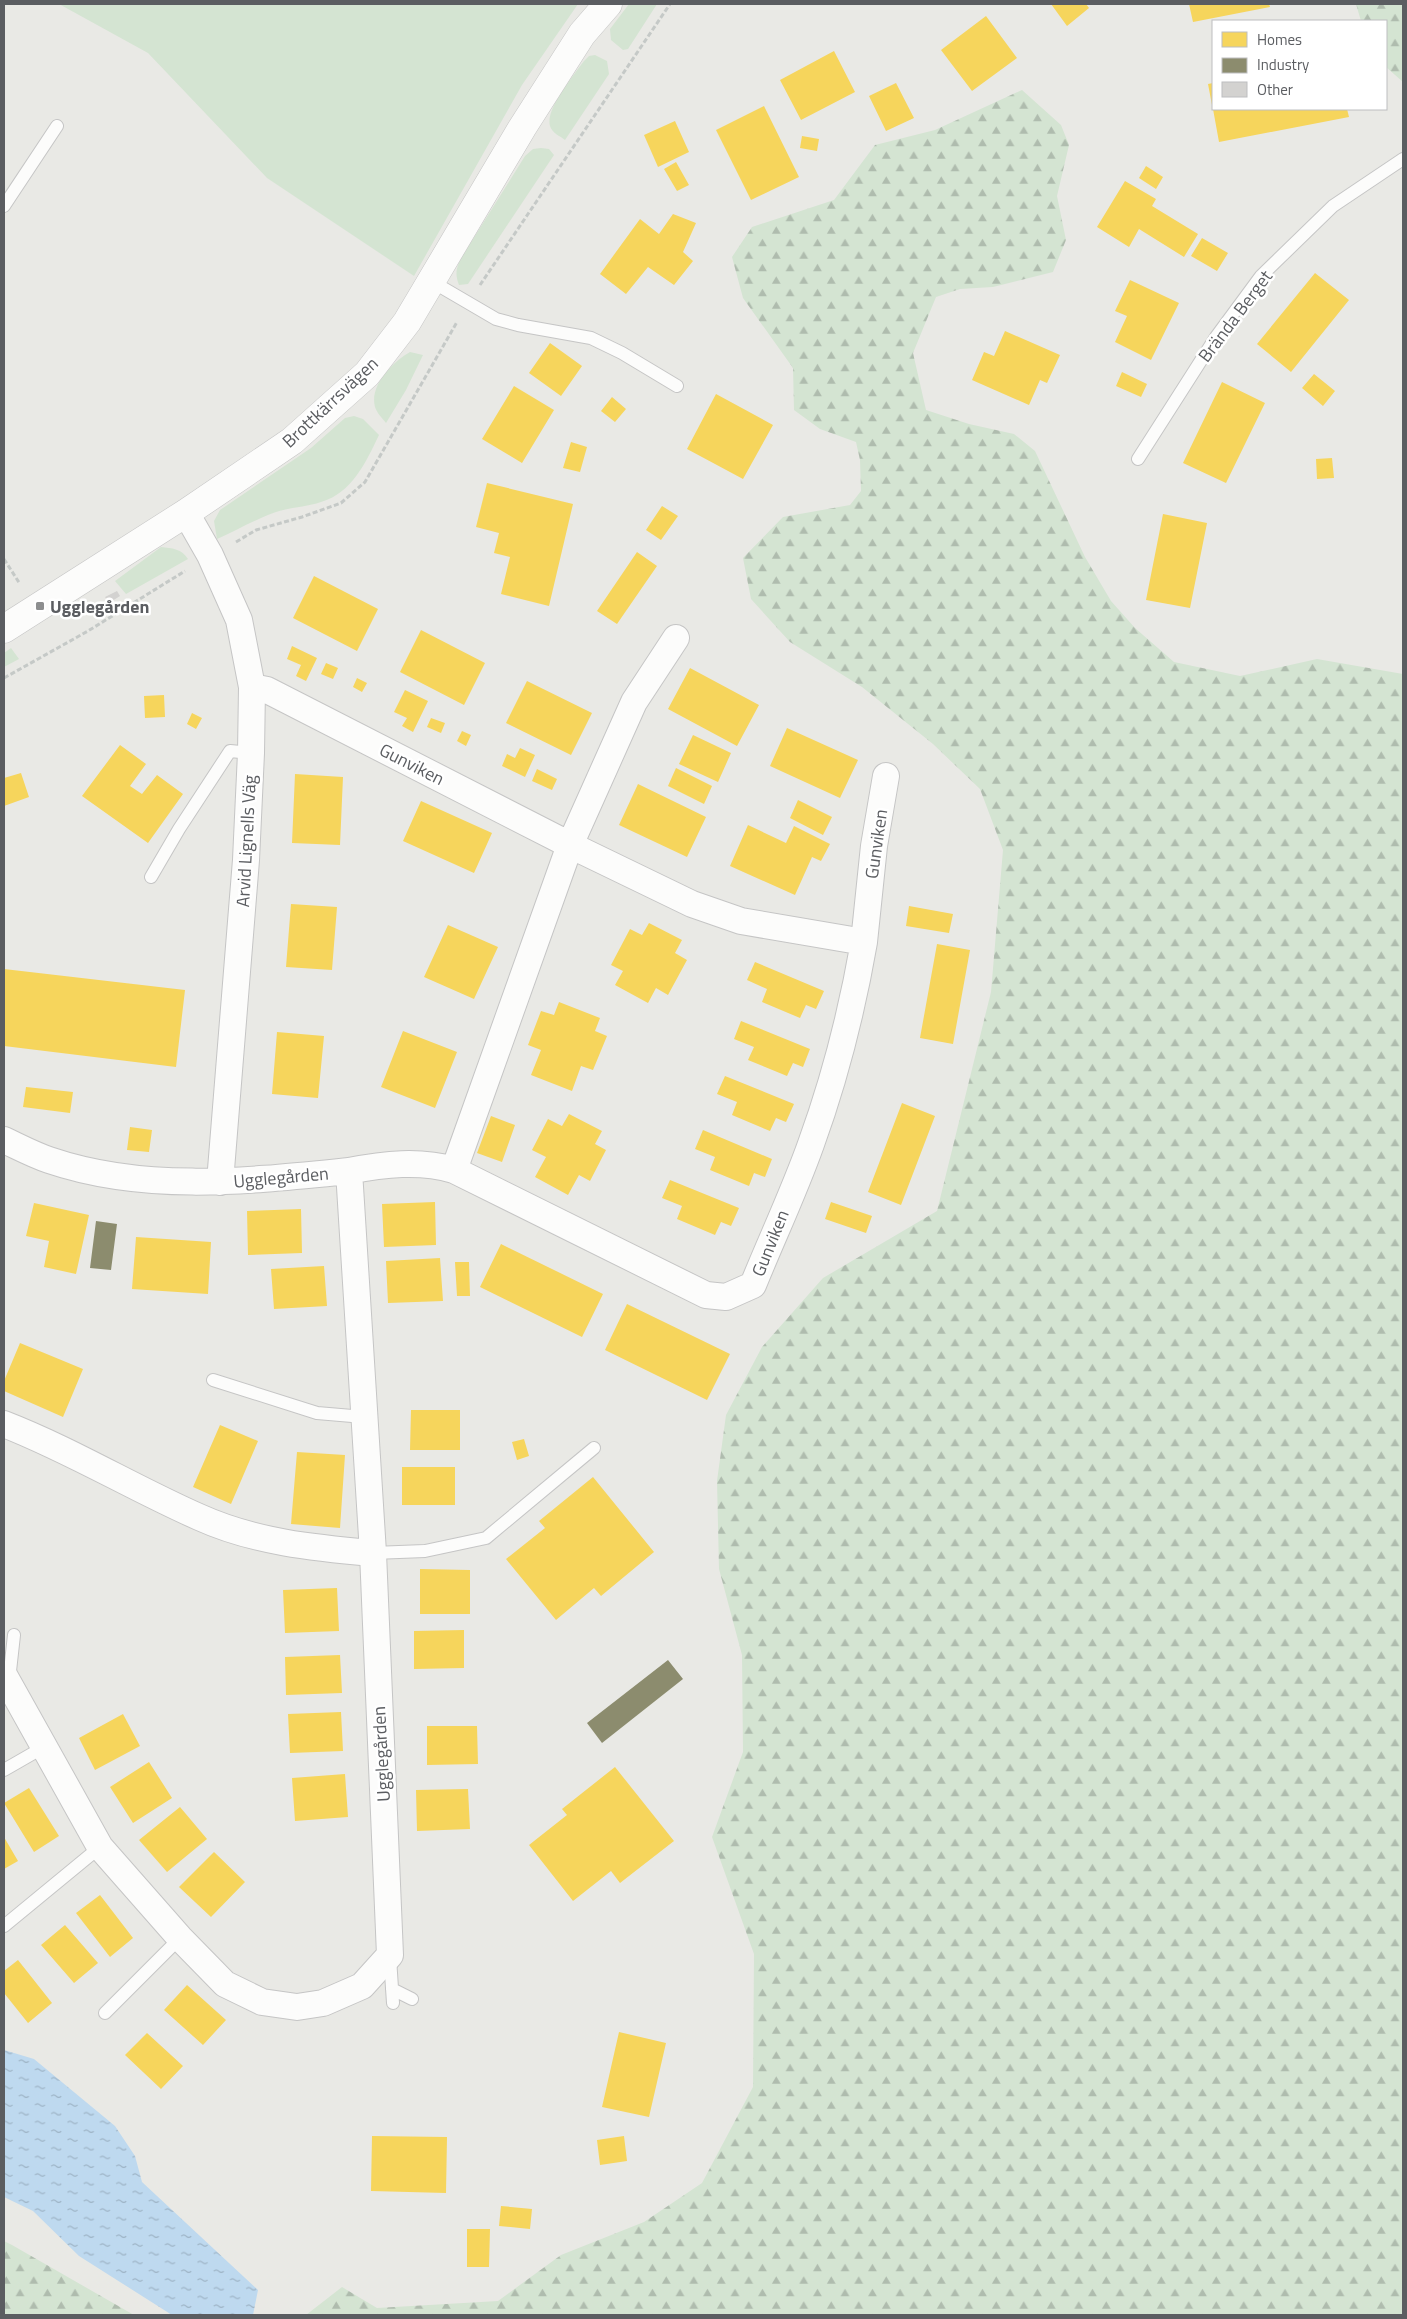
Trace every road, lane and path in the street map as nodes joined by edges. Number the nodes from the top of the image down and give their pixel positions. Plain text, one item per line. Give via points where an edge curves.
1 (608, 4) edge
2 (57, 126) dead end
3 (1403, 159) edge
4 (4, 206) edge
5 (431, 281) junction
6 (677, 386) dead end
7 (1138, 459) dead end
8 (186, 513) junction
9 (4, 560) edge
10 (22, 587) dead end
11 (4, 629) edge
12 (676, 638) dead end
13 (252, 687) junction
14 (252, 753) junction
15 (886, 776) dead end
16 (570, 845) junction
17 (151, 877) dead end
18 (864, 942) junction
19 (4, 1140) edge
20 (454, 1170) junction
21 (349, 1171) junction
22 (220, 1182) junction
23 (213, 1380) dead end
24 (364, 1417) junction
25 (4, 1424) edge
26 (594, 1448) dead end
27 (373, 1553) junction
28 (14, 1635) dead end
29 (6, 1679) edge
30 (44, 1747) junction
31 (4, 1770) edge
32 (100, 1847) junction
33 (4, 1926) edge
34 (180, 1938) junction
35 (390, 1955) junction
36 (392, 1989) junction
37 (412, 1999) dead end
38 (392, 2003) dead end
39 (105, 2013) dead end

1 - 5 street, Brottkärrsvägen via 582,34 494,173
2 - 4 lane
3 - 7 lane, Brända Berget via 1333,206 1261,276 1216,337
5 - 6 lane via 496,319 518,326 591,338
5 - 8 street, Brottkärrsvägen via 407,322 367,374 292,441
8 - 11 street, Brottkärrsvägen
8 - 13 street, Arvid Lignells Väg via 210,555 239,620
9 - 10 path
12 - 16 street via 634,702
13 - 14 street, Arvid Lignells Väg
13 - 16 street, Gunviken via 267,690
14 - 17 lane via 230,751
14 - 22 street, Arvid Lignells Väg
15 - 18 street, Gunviken via 874,846
16 - 18 street, Gunviken via 692,904 741,921
16 - 20 street
18 - 20 street, Gunviken via 855,996 834,1076 811,1145 753,1285 726,1297 706,1295
19 - 22 street, Ugglegården via 48,1160 102,1174 147,1181
20 - 21 street, Gunviken via 418,1164 381,1165
21 - 22 street, Ugglegården
21 - 24 street, Ugglegården
23 - 24 lane via 317,1413
24 - 27 street, Ugglegården
25 - 27 street via 42,1438 200,1518 254,1536 308,1547
26 - 27 lane via 486,1538 425,1551
27 - 35 street, Ugglegården
28 - 29 lane
29 - 30 street
30 - 31 lane
30 - 32 street
32 - 33 lane
32 - 34 street
34 - 35 street via 225,1984 262,2002 297,2007 323,2002 362,1986
34 - 39 lane
35 - 36 lane, Ugglegården
36 - 37 lane
36 - 38 lane, Ugglegården

